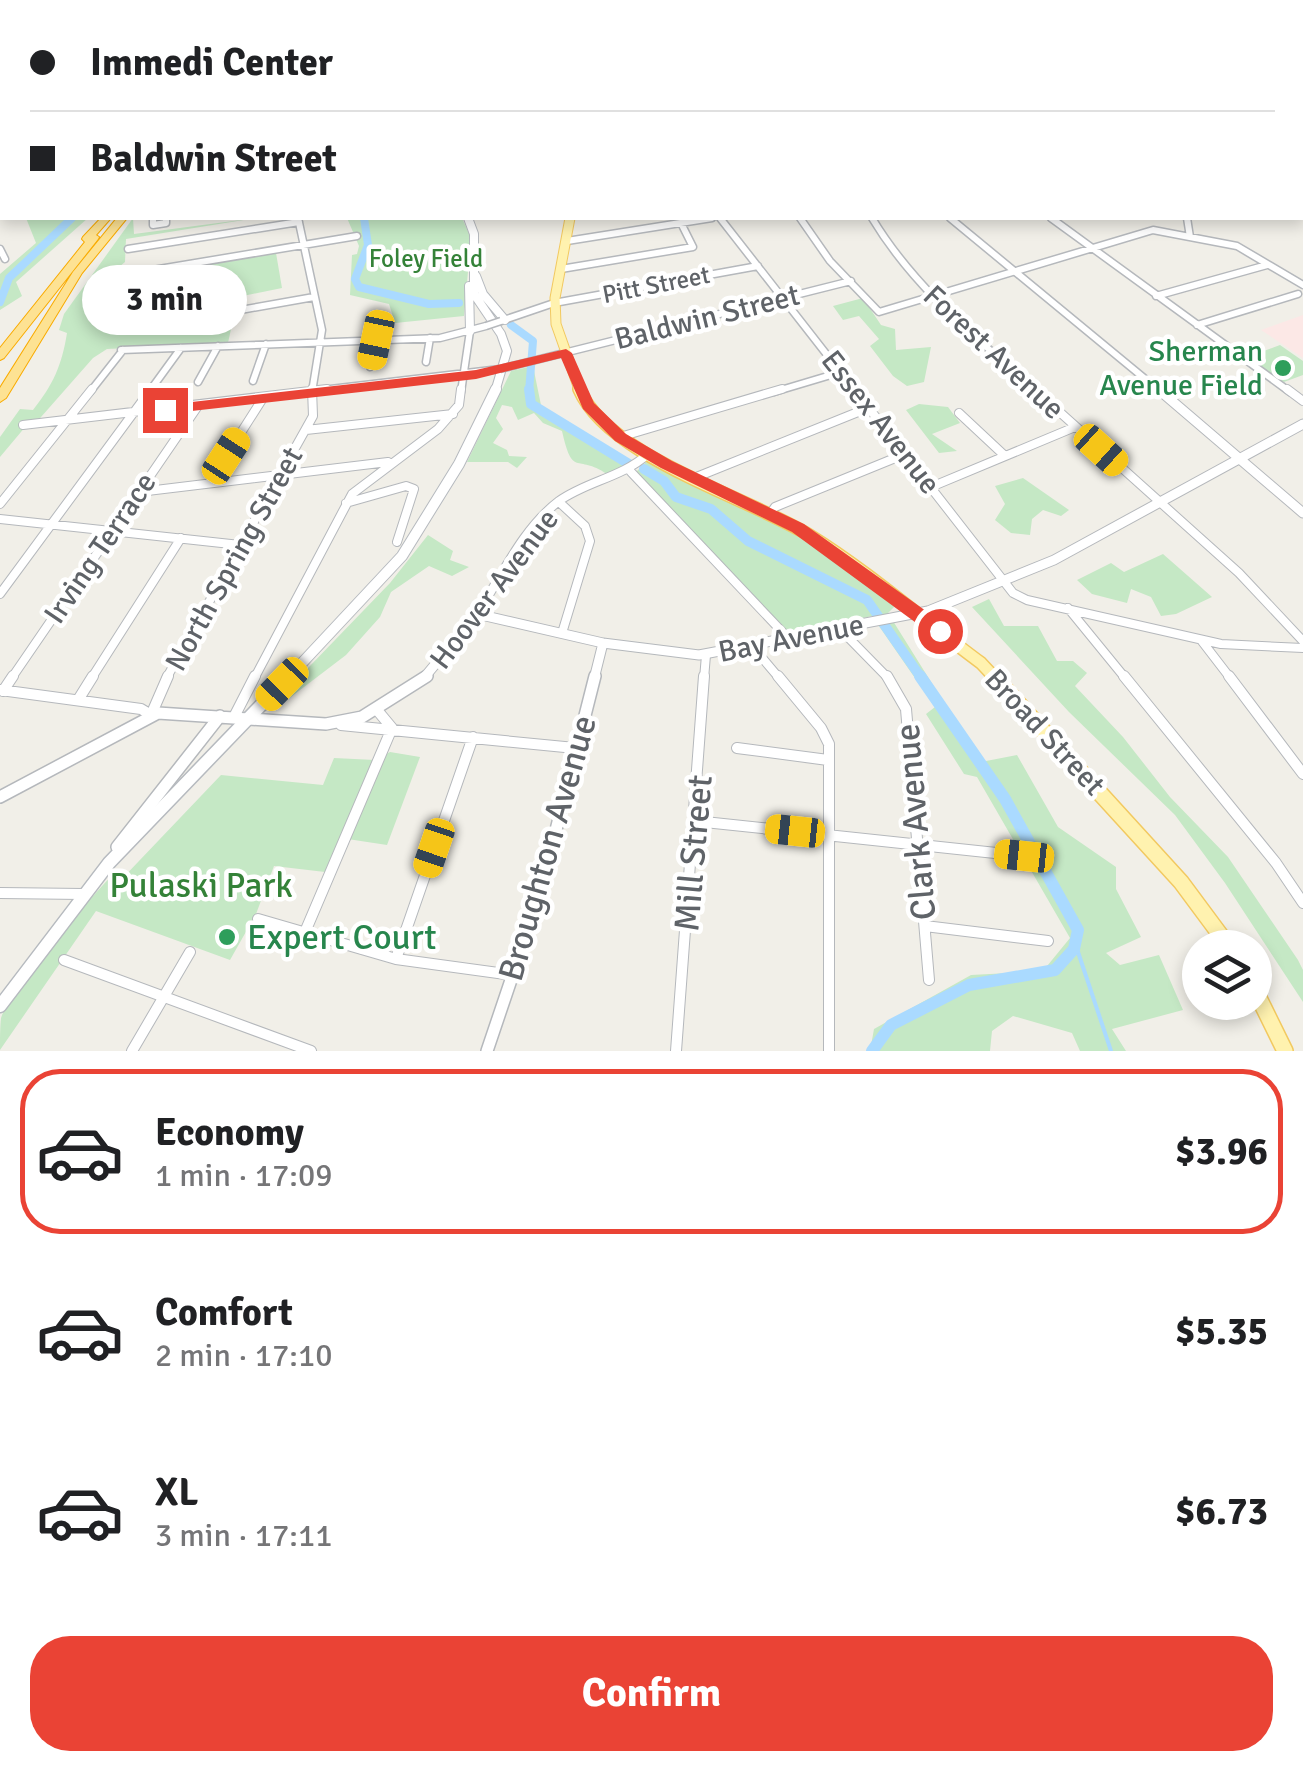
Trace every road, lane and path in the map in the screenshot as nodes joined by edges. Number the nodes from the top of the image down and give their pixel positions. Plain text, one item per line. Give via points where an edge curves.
1 (107, 220) edge
2 (120, 220) edge
3 (299, 220) edge
4 (471, 220) edge
5 (570, 220) edge
6 (700, 220) edge
7 (722, 220) edge
8 (801, 220) edge
9 (873, 220) edge
10 (952, 220) edge
11 (1054, 220) edge
12 (1190, 220) edge
13 (681, 223) junction
14 (1190, 235) junction
15 (357, 236) dead end
16 (175, 241) junction
17 (567, 241) junction
18 (302, 246) junction
19 (1090, 248) junction
20 (0, 249) edge
21 (128, 249) dead end
22 (5, 258) dead end
23 (1268, 264) junction
24 (177, 265) junction
25 (474, 265) junction
26 (758, 266) junction
27 (561, 269) junction
28 (1010, 272) junction
29 (106, 278) dead end
30 (851, 281) junction
31 (1303, 285) edge
32 (1298, 294) dead end
33 (1156, 296) junction
34 (930, 297) junction
35 (314, 298) junction
36 (783, 298) junction
37 (554, 303) junction
38 (235, 311) dead end
39 (503, 320) junction
40 (1196, 325) junction
41 (470, 331) junction
42 (430, 338) junction
43 (376, 340) junction
44 (321, 342) junction
45 (266, 344) junction
46 (218, 346) junction
47 (181, 348) junction
48 (566, 353) junction
49 (0, 356) edge
50 (426, 362) dead end
51 (370, 367) dead end
52 (841, 372) junction
53 (465, 376) junction
54 (253, 381) dead end
55 (198, 382) dead end
56 (312, 393) junction
57 (0, 398) edge
58 (263, 398) junction
59 (1303, 401) edge
60 (198, 406) junction
61 (868, 408) junction
62 (959, 413) dead end
63 (132, 414) junction
64 (453, 414) junction
65 (67, 421) junction
66 (1303, 424) edge
67 (23, 425) dead end
68 (1075, 427) junction
69 (306, 430) junction
70 (620, 438) junction
71 (648, 454) junction
72 (905, 454) junction
73 (1005, 456) junction
74 (1242, 456) junction
75 (392, 461) junction
76 (631, 472) junction
77 (280, 475) junction
78 (694, 478) junction
79 (208, 483) junction
80 (932, 486) junction
81 (138, 492) junction
82 (1158, 501) junction
83 (559, 502) junction
84 (346, 503) junction
85 (0, 504) edge
86 (1303, 513) edge
87 (770, 514) junction
88 (0, 519) edge
89 (51, 524) junction
90 (116, 530) junction
91 (181, 538) junction
92 (397, 542) dead end
93 (240, 545) junction
94 (1004, 581) junction
95 (0, 594) edge
96 (1068, 608) junction
97 (916, 613) junction
98 (476, 614) junction
99 (840, 629) junction
100 (562, 634) junction
101 (789, 639) junction
102 (1202, 640) junction
103 (603, 643) junction
104 (1303, 644) edge
105 (752, 646) junction
106 (706, 655) junction
107 (1, 690) edge
108 (78, 700) junction
109 (377, 710) junction
110 (151, 715) junction
111 (240, 717) junction
112 (326, 724) junction
113 (392, 728) junction
114 (473, 737) junction
115 (575, 748) junction
116 (737, 748) dead end
117 (828, 760) junction
118 (1303, 774) edge
119 (0, 796) edge
120 (696, 821) junction
121 (828, 834) junction
122 (918, 845) junction
123 (1024, 856) dead end
124 (0, 894) edge
125 (84, 894) junction
126 (1303, 903) edge
127 (258, 919) dead end
128 (924, 926) junction
129 (1217, 930) edge
130 (304, 932) junction
131 (1048, 941) dead end
132 (190, 952) dead end
133 (396, 959) junction
134 (64, 960) dead end
135 (513, 974) junction
136 (929, 980) dead end
137 (163, 999) junction
138 (0, 1006) edge
139 (1270, 1020) edge
140 (132, 1051) edge
141 (311, 1051) edge
142 (487, 1051) edge
143 (676, 1051) edge
144 (829, 1051) edge
145 (1285, 1051) edge

1 - 49 highway
2 - 57 highway via 78,272
3 - 16 street
3 - 18 street, North Spring Street
4 - 25 main road
5 - 17 main road, Broad Street
6 - 13 street
7 - 26 street, Essex Avenue
8 - 30 street
9 - 34 street, Forest Avenue
10 - 28 street
11 - 19 street
12 - 14 street
13 - 17 street
13 - 27 street via 692,247
14 - 19 street via 1152,230
14 - 23 street via 1237,246
15 - 18 street
16 - 21 street
16 - 24 street
17 - 27 main road, Broad Street
18 - 24 street
18 - 35 street, North Spring Street
19 - 28 street
19 - 33 street
20 - 22 street
23 - 31 street
23 - 33 street
24 - 29 street
25 - 39 main road via 483,294
25 - 41 main road
25 - 111 main road via 474,294 508,356 478,426 400,561
26 - 36 street, Essex Avenue
26 - 37 street, Pitt Street
27 - 37 main road, Broad Street
28 - 34 street
28 - 74 street
30 - 34 street via 879,312
30 - 36 street, Baldwin Street
32 - 40 street
33 - 40 street
34 - 68 street, Forest Avenue
35 - 38 street
35 - 44 street, North Spring Street
36 - 48 street, Baldwin Street
36 - 52 street, Essex Avenue
37 - 39 street, Pitt Street
37 - 48 main road, Broad Street
39 - 41 street, Pitt Street, bridge
40 - 59 street
41 - 42 street, Pitt Street
41 - 53 street
42 - 43 street, Pitt Street
42 - 50 street
43 - 44 street, Pitt Street
43 - 51 street
44 - 45 street, Pitt Street
44 - 56 street, North Spring Street
45 - 46 street, Pitt Street
45 - 54 street
46 - 47 street, Pitt Street
46 - 55 street
47 - 63 street
47 - 65 street, Pitt Street via 122,350
48 - 53 street, Baldwin Street, bridge
48 - 70 main road, Broad Street via 588,405
52 - 61 street, Essex Avenue
52 - 70 street
53 - 56 street, Baldwin Street
53 - 64 street
56 - 58 street, Baldwin Street
56 - 69 street, North Spring Street
58 - 60 street, Baldwin Street
58 - 79 street
60 - 63 street, Baldwin Street
60 - 81 street, Irving Terrace
61 - 72 street, Essex Avenue
61 - 78 street
62 - 73 street
63 - 65 street, Baldwin Street
63 - 89 street
64 - 69 street
64 - 75 street
65 - 67 street, Baldwin Street
65 - 85 street
66 - 74 street, Bay Avenue
68 - 73 street
68 - 82 street, Forest Avenue
69 - 77 street, North Spring Street
70 - 71 main road, Broad Street
71 - 76 street, Hoover Avenue
71 - 78 main road, Broad Street
72 - 80 street, Essex Avenue
72 - 87 street
73 - 80 street
74 - 82 street, Bay Avenue
74 - 86 street
75 - 77 street
75 - 84 street
76 - 83 street, Hoover Avenue
76 - 101 street
77 - 79 street
77 - 93 street, North Spring Street
78 - 87 main road, Broad Street
79 - 81 street
80 - 94 street, Essex Avenue
81 - 90 street, Irving Terrace
82 - 94 street, Bay Avenue
82 - 104 street, Forest Avenue via 1239,573
83 - 98 street, Hoover Avenue via 528,534
83 - 100 street via 585,526 590,542
84 - 92 street via 414,488
84 - 111 street
87 - 97 main road, Broad Street via 835,552
88 - 89 street
89 - 90 street
89 - 95 street
90 - 91 street
90 - 107 street, Irving Terrace
91 - 93 street
91 - 108 street
93 - 110 street, North Spring Street
94 - 96 street via 1021,598
94 - 97 street, Bay Avenue
96 - 102 street
96 - 126 street
97 - 99 street, Bay Avenue
97 - 129 main road, Broad Street via 1009,689
98 - 100 street, Bay Avenue
98 - 109 street, Hoover Avenue via 430,675
99 - 101 street, Bay Avenue
99 - 122 street, Clark Avenue via 893,683 906,708
100 - 103 street, Bay Avenue
101 - 105 street, Bay Avenue
102 - 104 street
102 - 118 street
103 - 106 street, Bay Avenue
103 - 115 street, Broughton Avenue
105 - 106 street, Bay Avenue
105 - 117 street via 827,736
106 - 120 street, Mill Street
107 - 108 street
108 - 110 street
109 - 112 street, Hoover Avenue
109 - 113 street
110 - 111 street, Hoover Avenue
110 - 119 street, Hoover Avenue
111 - 112 street, Hoover Avenue
111 - 125 main road
111 - 125 street
112 - 113 street
113 - 114 street
113 - 130 street
114 - 115 street
114 - 133 street
115 - 135 street, Broughton Avenue
116 - 117 street
117 - 121 street
120 - 121 street
120 - 143 street, Mill Street
121 - 122 street
121 - 144 street
122 - 123 street
122 - 128 street, Clark Avenue
124 - 125 street
125 - 138 main road
127 - 130 street
128 - 131 street
128 - 136 street, Clark Avenue
130 - 133 street
132 - 137 street
133 - 135 street
134 - 137 street
135 - 142 street, Broughton Avenue
137 - 140 street
137 - 141 street
139 - 145 main road

